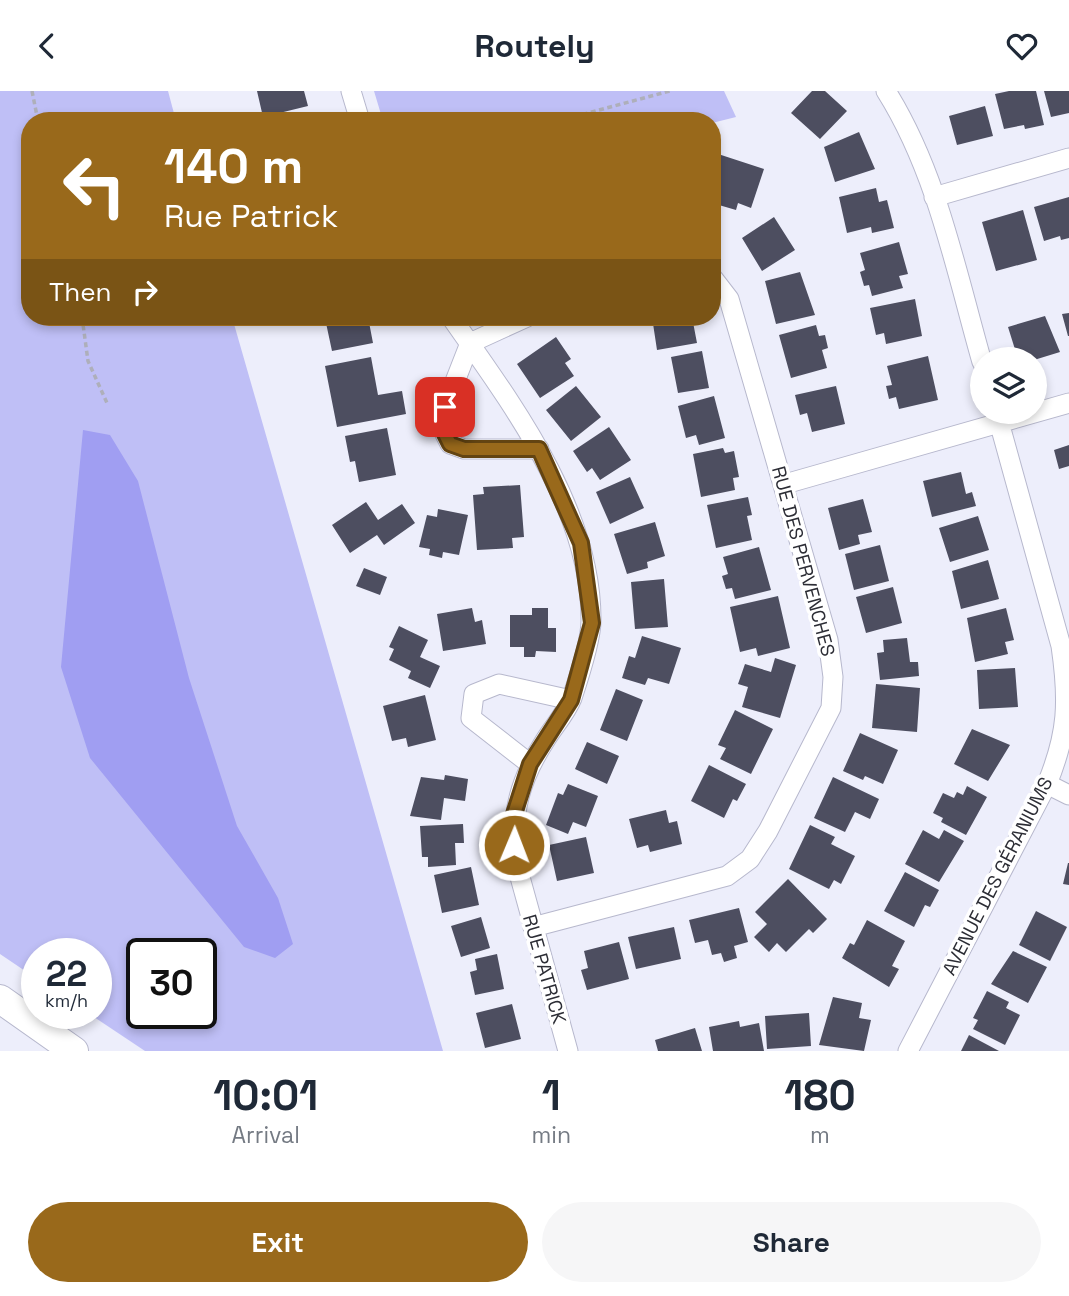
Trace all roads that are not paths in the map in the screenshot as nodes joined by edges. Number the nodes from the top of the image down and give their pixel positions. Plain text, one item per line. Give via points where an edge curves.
1 (351, 91) edge
2 (886, 91) edge
3 (357, 112) edge
4 (1069, 158) edge
5 (934, 197) junction
6 (721, 289) edge
7 (458, 326) edge
8 (507, 326) edge
9 (470, 343) junction
10 (978, 347) edge
11 (1069, 403) edge
12 (1047, 407) edge
13 (972, 424) edge
14 (999, 424) edge
15 (539, 449) junction
16 (785, 484) junction
17 (571, 700) junction
18 (530, 764) junction
19 (1047, 784) junction
20 (1069, 795) edge
21 (533, 927) junction
22 (0, 999) edge
23 (74, 1051) edge
24 (568, 1051) edge
25 (908, 1051) edge

1 - 3 street
2 - 5 street via 906,123
4 - 5 street
5 - 10 street
6 - 16 street, RUE DES PERVENCHES via 729,299
7 - 9 street, RUE PATRICK
8 - 9 street
9 - 15 street, RUE PATRICK
9 - 15 street via 445,407 442,428 450,444 464,449
11 - 12 street
13 - 16 street
14 - 19 street, AVENUE DES GÉRANIUMS via 1068,685 1062,746
15 - 17 street, RUE PATRICK via 581,543 592,623
16 - 21 street, RUE DES PERVENCHES via 828,640 833,677 831,708 768,831 750,859 727,876
17 - 18 street, RUE PATRICK
17 - 18 street via 499,684 474,694 471,718
18 - 21 street, RUE PATRICK via 513,831 515,859
19 - 20 street
19 - 25 street, AVENUE DES GÉRANIUMS
21 - 24 street, RUE PATRICK
22 - 23 street

